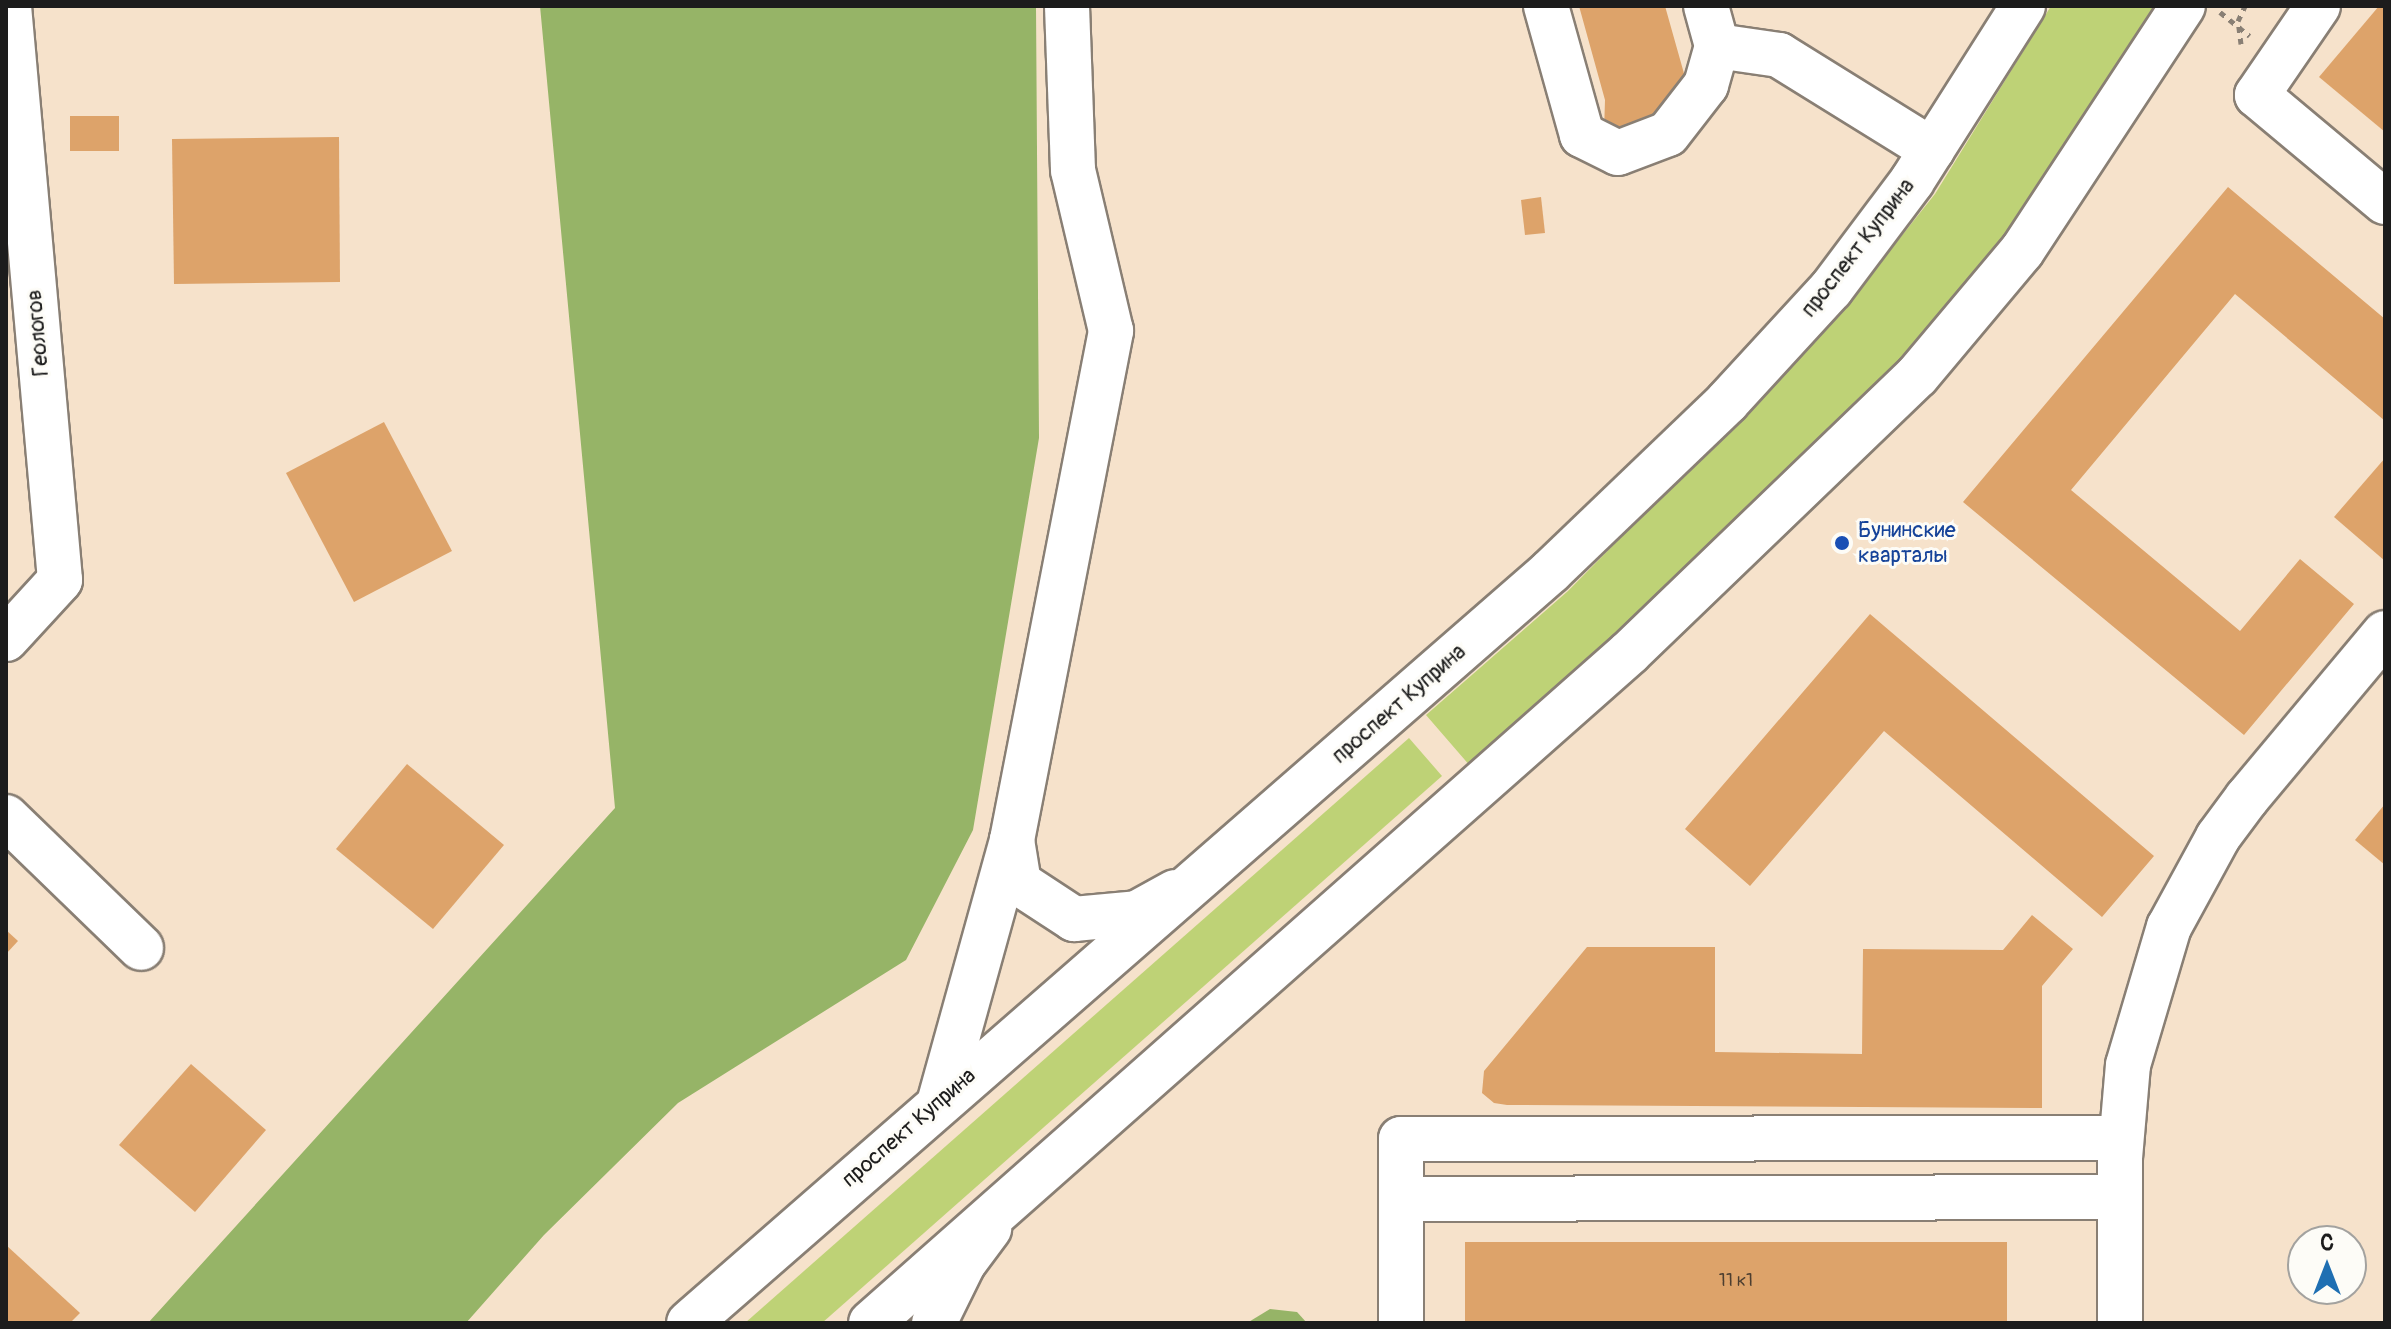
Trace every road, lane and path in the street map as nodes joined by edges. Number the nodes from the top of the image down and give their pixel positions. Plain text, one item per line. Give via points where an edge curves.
1 (9, 6) edge
2 (1067, 6) edge
3 (1546, 6) edge
4 (2023, 6) edge
5 (2183, 6) edge
6 (2318, 6) edge
7 (1712, 26) edge
8 (1932, 150) junction
9 (2385, 202) edge
10 (2385, 633) edge
11 (6, 639) edge
12 (6, 817) edge
13 (1012, 840) junction
14 (1193, 882) junction
15 (141, 948) dead end
16 (940, 1100) junction
17 (2121, 1138) junction
18 (1017, 1189) junction
19 (2120, 1197) junction
20 (1401, 1199) junction
21 (689, 1323) edge
22 (871, 1323) edge
23 (934, 1323) edge
24 (1401, 1323) edge
25 (2120, 1323) edge

1 - 11 main road, Геологов via 60,580
2 - 13 main road via 1073,170 1111,331
3 - 7 main road via 1582,135 1618,153 1668,134 1706,85
4 - 8 main road, проспект Куприна
5 - 18 main road via 2022,251 1917,376 1629,653
6 - 9 main road via 2257,95
7 - 8 main road via 1779,55
8 - 14 main road, проспект Куприна via 1831,289 1727,402 1551,571
10 - 17 main road via 2247,798 2191,883 2169,927 2138,1021
12 - 15 main road
13 - 14 main road via 1019,883 1074,919 1137,913
13 - 16 main road
14 - 16 main road, проспект Куприна
16 - 21 main road, проспект Куприна
17 - 19 main road
17 - 20 main road via 1401,1139
18 - 22 main road
18 - 23 main road via 963,1264
19 - 20 main road
19 - 25 main road
20 - 24 main road

